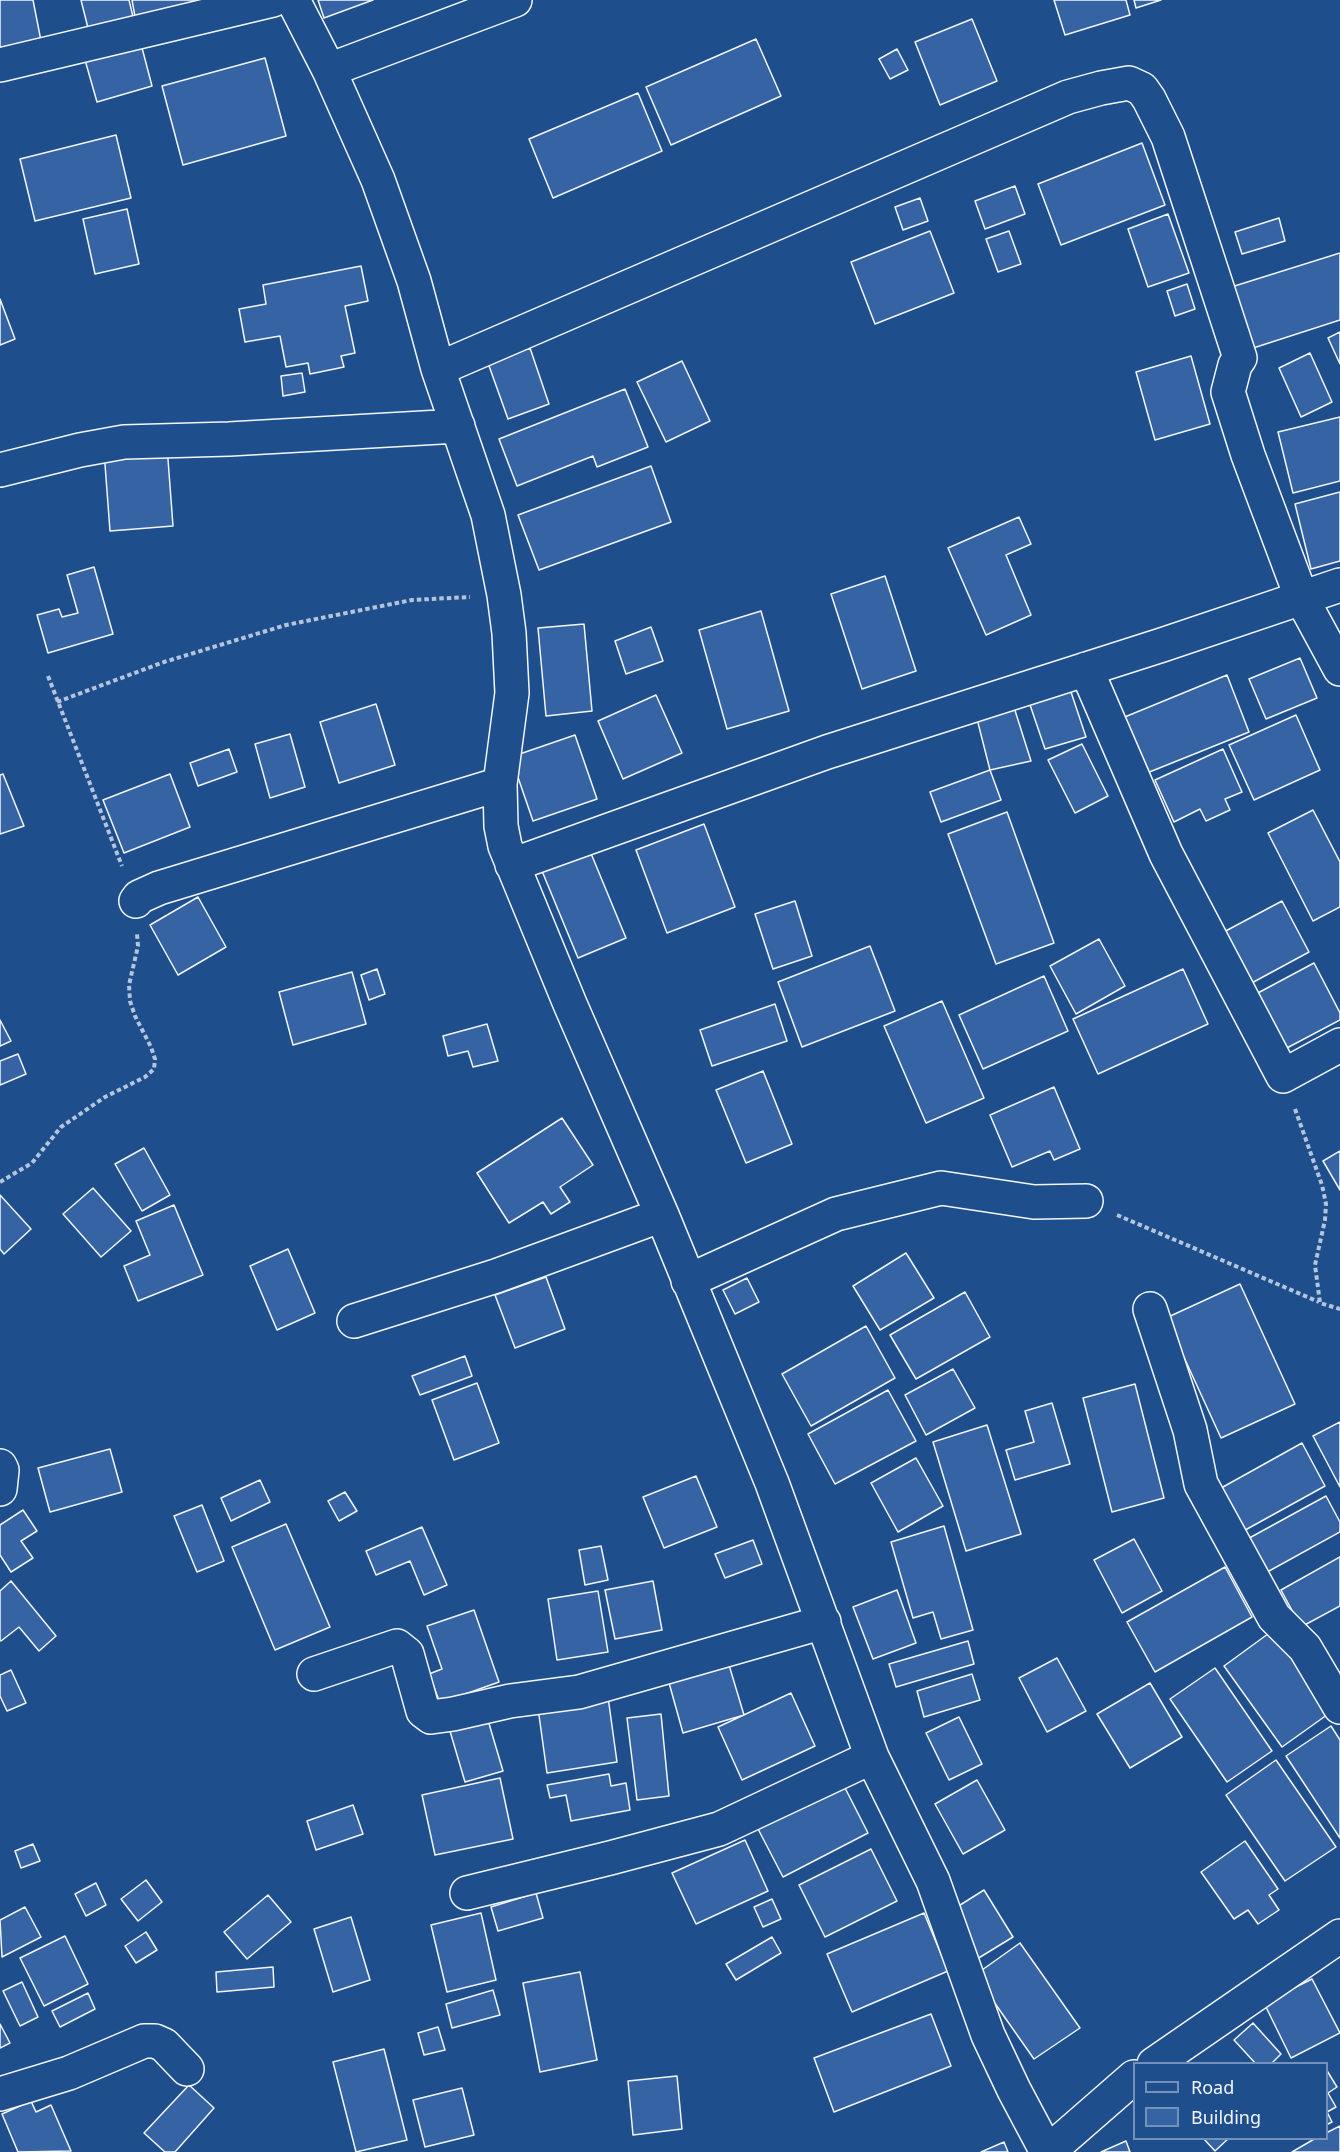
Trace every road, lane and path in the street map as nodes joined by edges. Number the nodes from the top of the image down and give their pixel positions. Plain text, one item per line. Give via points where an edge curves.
1 (273, 0) edge
2 (293, 0) edge
3 (515, 0) edge
4 (0, 65) edge
5 (329, 70) junction
6 (438, 369) junction
7 (458, 426) junction
8 (0, 471) edge
9 (1340, 585) edge
10 (504, 595) junction
11 (1302, 599) junction
12 (1086, 669) junction
13 (1340, 669) edge
14 (48, 676) dead end
15 (57, 702) junction
16 (500, 784) junction
17 (512, 865) junction
18 (136, 901) junction
19 (1340, 1045) edge
20 (1283, 1076) junction
21 (0, 1182) edge
22 (1086, 1201) joint
23 (662, 1215) junction
24 (688, 1281) junction
25 (1320, 1303) junction
26 (1150, 1309) dead end
27 (1340, 1309) edge
28 (354, 1321) dead end
29 (0, 1466) edge
30 (0, 1489) edge
31 (824, 1622) junction
32 (314, 1674) dead end
33 (1340, 1707) edge
34 (872, 1757) junction
35 (466, 1893) dead end
36 (1340, 1936) edge
37 (1157, 2062) edge
38 (186, 2069) dead end
39 (1133, 2078) edge
40 (0, 2094) edge
41 (1048, 2152) edge

1 - 4 street
2 - 5 street
3 - 5 street
5 - 6 street via 378,180 414,282
6 - 7 street
6 - 11 street via 1068,97 1129,83 1142,89 1149,99 1179,169 1240,358 1228,392
7 - 8 street via 124,442
7 - 10 street via 488,515
9 - 11 street
10 - 15 path via 411,600 286,625 164,662
10 - 16 street via 512,693
11 - 12 street
11 - 13 street
12 - 17 street via 827,752
12 - 20 street via 1166,854
14 - 15 path
15 - 18 path
16 - 17 street via 501,826
16 - 18 street via 159,888
17 - 23 street
18 - 21 path via 138,946 129,985 130,1001 151,1047 154,1069 61,1126 32,1163
19 - 20 street
20 - 25 path via 1326,1204 1315,1265
22 - 24 street via 1034,1202 941,1188 836,1214
22 - 25 path
23 - 24 street
23 - 28 street via 496,1276
24 - 31 street via 772,1483
25 - 27 path
26 - 33 street via 1190,1430 1201,1484 1274,1617 1305,1648
29 - 30 street
31 - 32 street via 579,1692 441,1716 431,1717 423,1711 407,1654 397,1646
31 - 34 street
34 - 35 street via 719,1829
34 - 41 street via 933,1881 988,2035
36 - 37 street
38 - 40 street via 164,2045 144,2041 69,2073
39 - 41 street

